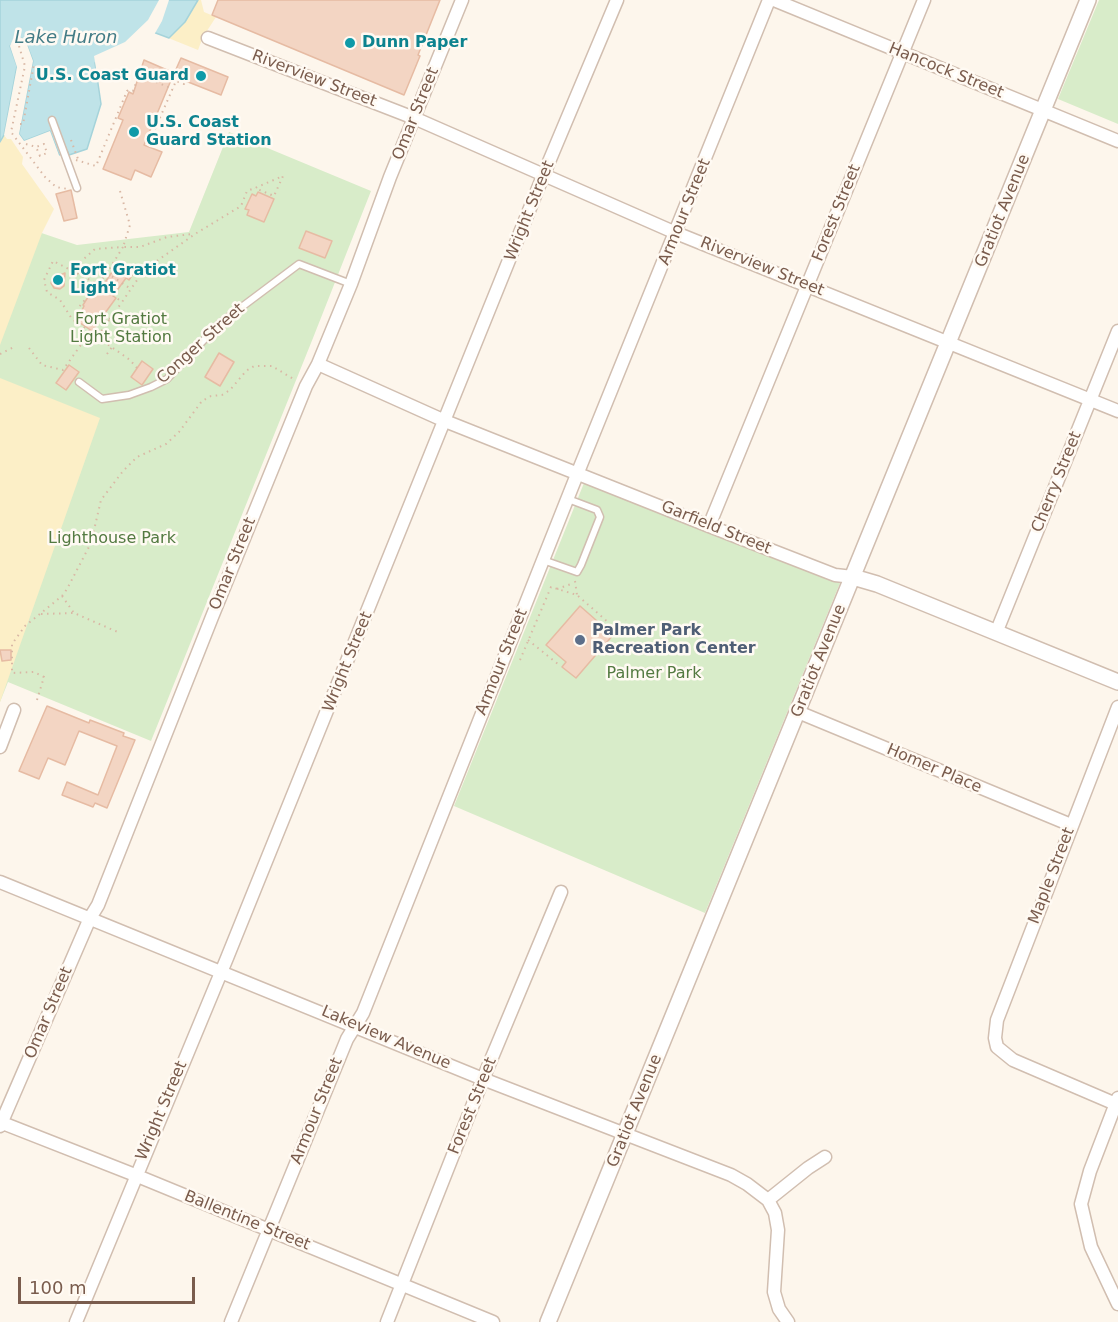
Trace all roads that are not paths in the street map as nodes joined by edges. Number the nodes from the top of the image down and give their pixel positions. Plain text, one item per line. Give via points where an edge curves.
1 (462, 0) edge
2 (617, 0) edge
3 (770, 0) edge
4 (774, 0) edge
5 (924, 0) edge
6 (1088, 0) edge
7 (208, 38) dead end
8 (902, 53) junction
9 (1044, 111) junction
10 (414, 118) junction
11 (52, 120) dead end
12 (1118, 141) edge
13 (543, 176) junction
14 (77, 188) road end
15 (676, 233) junction
16 (351, 284) junction
17 (807, 284) junction
18 (1118, 331) edge
19 (950, 342) junction
20 (318, 364) junction
21 (79, 382) dead end
22 (1091, 400) junction
23 (1118, 411) edge
24 (445, 421) junction
25 (578, 472) junction
26 (567, 499) junction
27 (709, 526) junction
28 (543, 560) junction
29 (853, 578) junction
30 (996, 633) junction
31 (1118, 682) edge
32 (1118, 707) edge
33 (14, 710) dead end
34 (798, 712) junction
35 (0, 747) edge
36 (1071, 825) junction
37 (0, 882) edge
38 (561, 892) dead end
39 (90, 918) junction
40 (221, 971) junction
41 (355, 1025) junction
42 (483, 1078) junction
43 (1117, 1102) edge
44 (0, 1124) edge
45 (626, 1135) junction
46 (825, 1157) dead end
47 (135, 1175) junction
48 (768, 1200) junction
49 (269, 1230) junction
50 (402, 1285) junction
51 (1118, 1304) edge
52 (76, 1322) edge
53 (231, 1322) edge
54 (387, 1322) edge
55 (493, 1322) edge
56 (548, 1322) edge
57 (788, 1322) edge

1 - 10 street, Omar Street
2 - 13 street, Wright Street
3 - 15 street, Armour Street
4 - 8 street, Hancock Street
5 - 8 street, Forest Street
6 - 9 street, Gratiot Avenue
7 - 10 street, Riverview Street
8 - 9 street, Hancock Street
8 - 17 street, Forest Street
9 - 12 street, Hancock Street
9 - 19 street, Gratiot Avenue
10 - 13 street, Riverview Street
10 - 16 street, Omar Street
11 - 14 lane
13 - 15 street, Riverview Street
13 - 24 street, Wright Street
15 - 17 street, Riverview Street
15 - 25 street, Armour Street
16 - 20 street, Omar Street
16 - 21 lane, Conger Street via 299,264 219,324 167,379 129,395 102,399
17 - 19 street, Riverview Street
17 - 27 street, Forest Street
18 - 22 street, Cherry Street
19 - 22 street, Riverview Street
19 - 29 street, Gratiot Avenue
20 - 24 street, Garfield Street
20 - 39 street, Omar Street
22 - 23 street, Riverview Street
22 - 30 street, Cherry Street
24 - 25 street, Garfield Street
24 - 40 street, Wright Street
25 - 26 street, Armour Street
25 - 27 street, Garfield Street
26 - 28 street, Armour Street
26 - 28 lane via 597,510 600,517 577,572
27 - 29 street, Garfield Street via 835,575
28 - 41 street, Armour Street
29 - 30 street, Garfield Street via 877,584
29 - 34 street, Gratiot Avenue
30 - 31 street, Garfield Street
32 - 36 street, Maple Street
33 - 35 street
34 - 36 street, Homer Place
34 - 45 street, Gratiot Avenue
36 - 43 street, Maple Street via 997,1020 995,1038 997,1047 1013,1060
37 - 39 street, Lakeview Avenue
38 - 42 street, Forest Street
39 - 40 street, Lakeview Avenue
39 - 44 street, Omar Street
40 - 41 street, Lakeview Avenue
40 - 47 street, Wright Street
41 - 42 street, Lakeview Avenue
41 - 49 street, Armour Street
42 - 45 street, Lakeview Avenue
42 - 50 street, Forest Street
43 - 51 street via 1081,1204 1091,1248
44 - 47 street, Ballentine Street
45 - 48 street, Lakeview Avenue via 731,1175
45 - 56 street, Gratiot Avenue
46 - 48 street
47 - 49 street, Ballentine Street
47 - 52 street, Wright Street
48 - 57 street via 778,1230 774,1292
49 - 50 street, Ballentine Street
49 - 53 street, Armour Street
50 - 54 street, Forest Street
50 - 55 street, Ballentine Street

